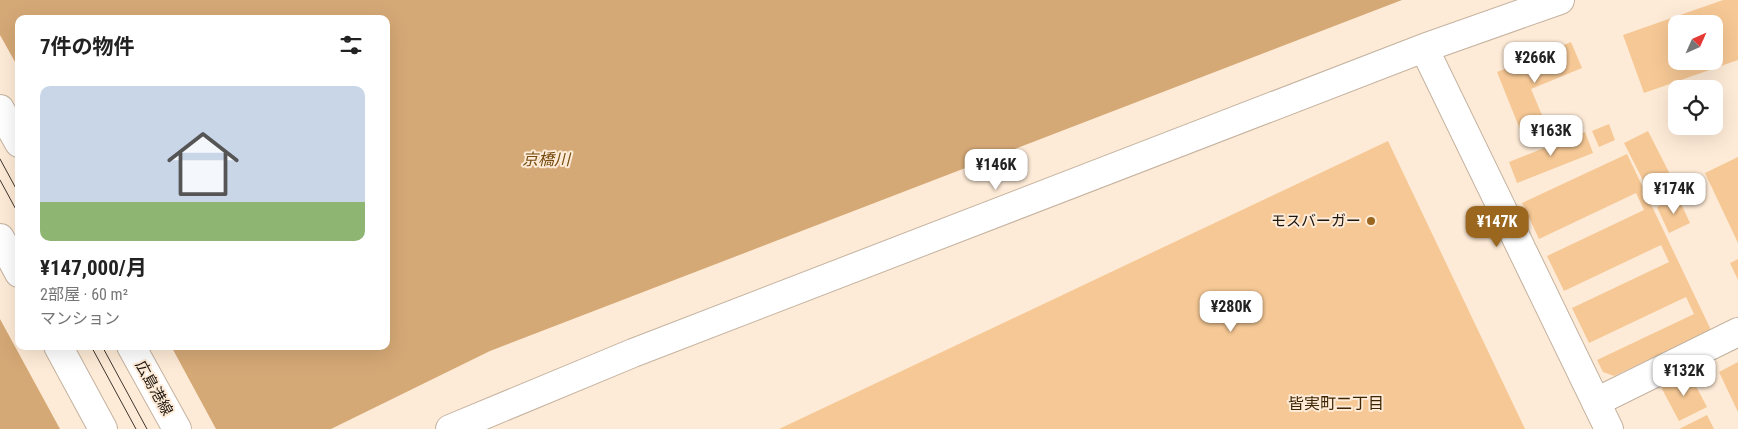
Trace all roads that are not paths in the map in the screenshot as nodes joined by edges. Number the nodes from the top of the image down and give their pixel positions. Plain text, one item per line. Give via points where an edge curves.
1 (1560, 0) edge
2 (1424, 48) junction
3 (0, 109) edge
4 (15, 136) edge
5 (0, 238) edge
6 (15, 266) edge
7 (1738, 332) edge
8 (60, 350) edge
9 (133, 350) edge
10 (1596, 402) junction
11 (103, 429) edge
12 (177, 429) edge
13 (450, 429) edge
14 (1609, 429) edge

1 - 2 street
2 - 10 street
2 - 13 street via 642,350
3 - 4 street
5 - 6 street
7 - 10 street
8 - 11 street
9 - 12 street, 広島港線
10 - 14 street

